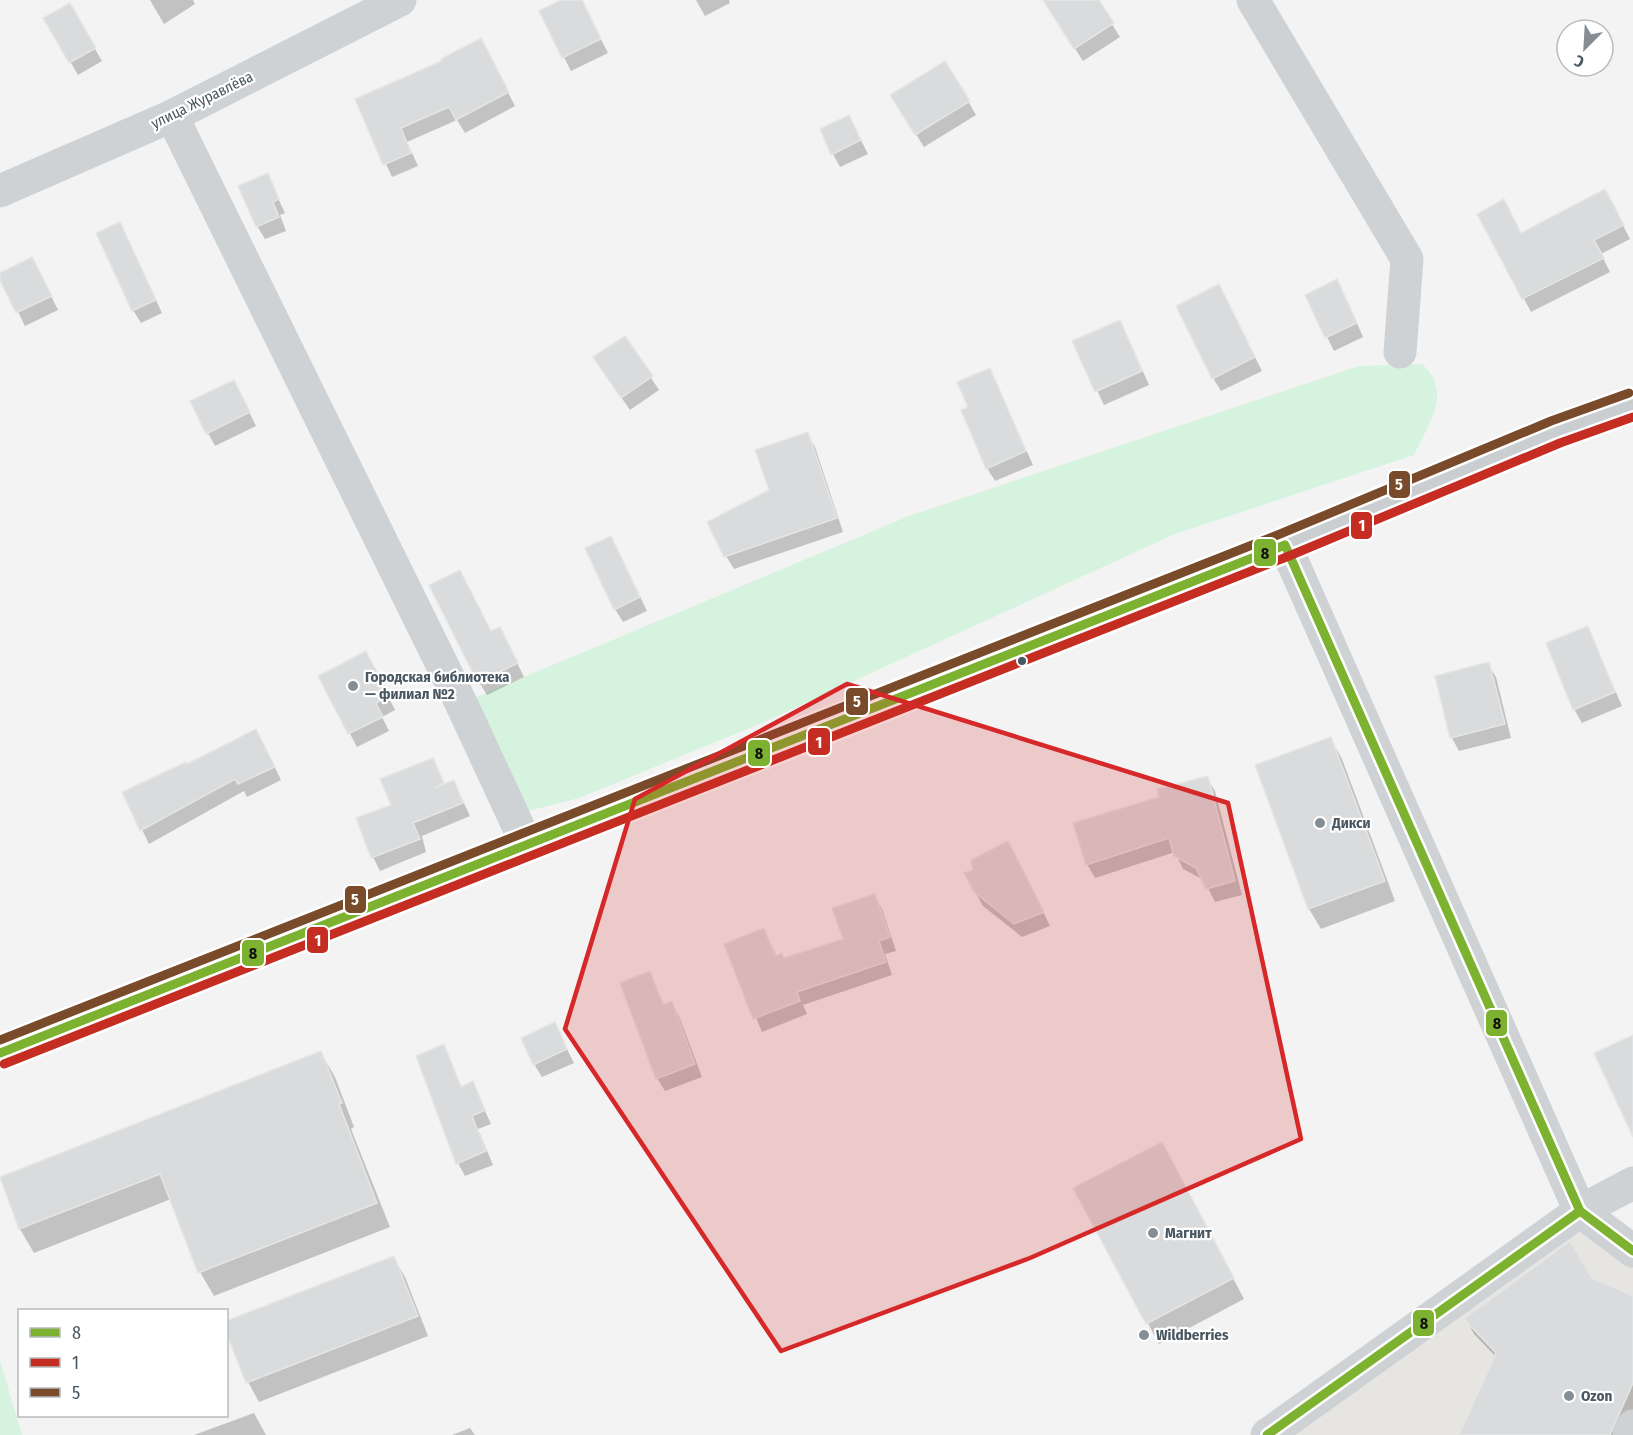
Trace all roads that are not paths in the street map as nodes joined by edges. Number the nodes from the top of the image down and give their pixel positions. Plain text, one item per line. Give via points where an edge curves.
1 (400, 0) edge
2 (1253, 0) edge
3 (172, 116) junction
4 (0, 191) edge
5 (1400, 352) dead end
6 (1633, 404) edge
7 (1285, 545) junction
8 (526, 843) junction
9 (0, 1053) edge
10 (1633, 1183) edge
11 (1580, 1211) junction
12 (1633, 1251) edge
13 (1633, 1426) edge
14 (1267, 1435) edge
15 (1629, 1435) edge

1 - 3 street, улица Журавлёва
2 - 5 street via 1407,259
3 - 4 street, улица Журавлёва
3 - 8 street
6 - 7 main road
7 - 8 main road
7 - 11 street
8 - 9 main road
10 - 11 street
11 - 12 street
11 - 14 street
13 - 15 street

